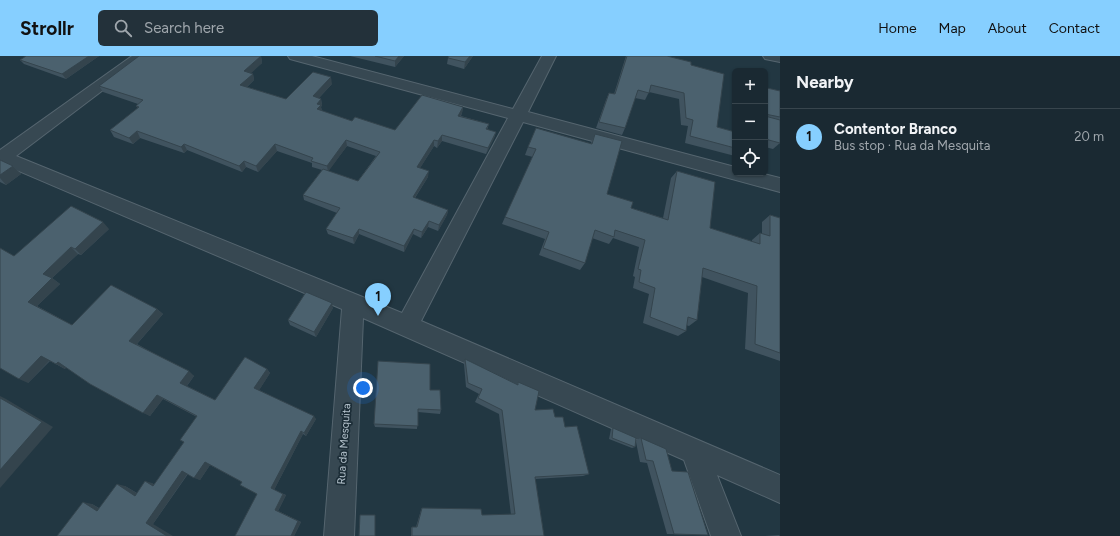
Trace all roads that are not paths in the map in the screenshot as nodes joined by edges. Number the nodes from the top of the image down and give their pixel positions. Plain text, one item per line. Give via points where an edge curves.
1 (141, 56) edge
2 (294, 56) edge
3 (548, 56) edge
4 (770, 56) edge
5 (780, 58) edge
6 (517, 114) junction
7 (1, 156) edge
8 (732, 172) edge
9 (746, 176) edge
10 (780, 185) edge
11 (353, 304) junction
12 (407, 326) junction
13 (694, 452) junction
14 (780, 489) edge
15 (339, 536) edge
16 (726, 536) edge

1 - 7 street
2 - 6 street
3 - 6 street
4 - 5 street
6 - 8 street
6 - 12 street
7 - 11 street
9 - 10 street
11 - 12 street
11 - 15 street, Rua da Mesquita
12 - 13 street
13 - 14 street
13 - 16 street

